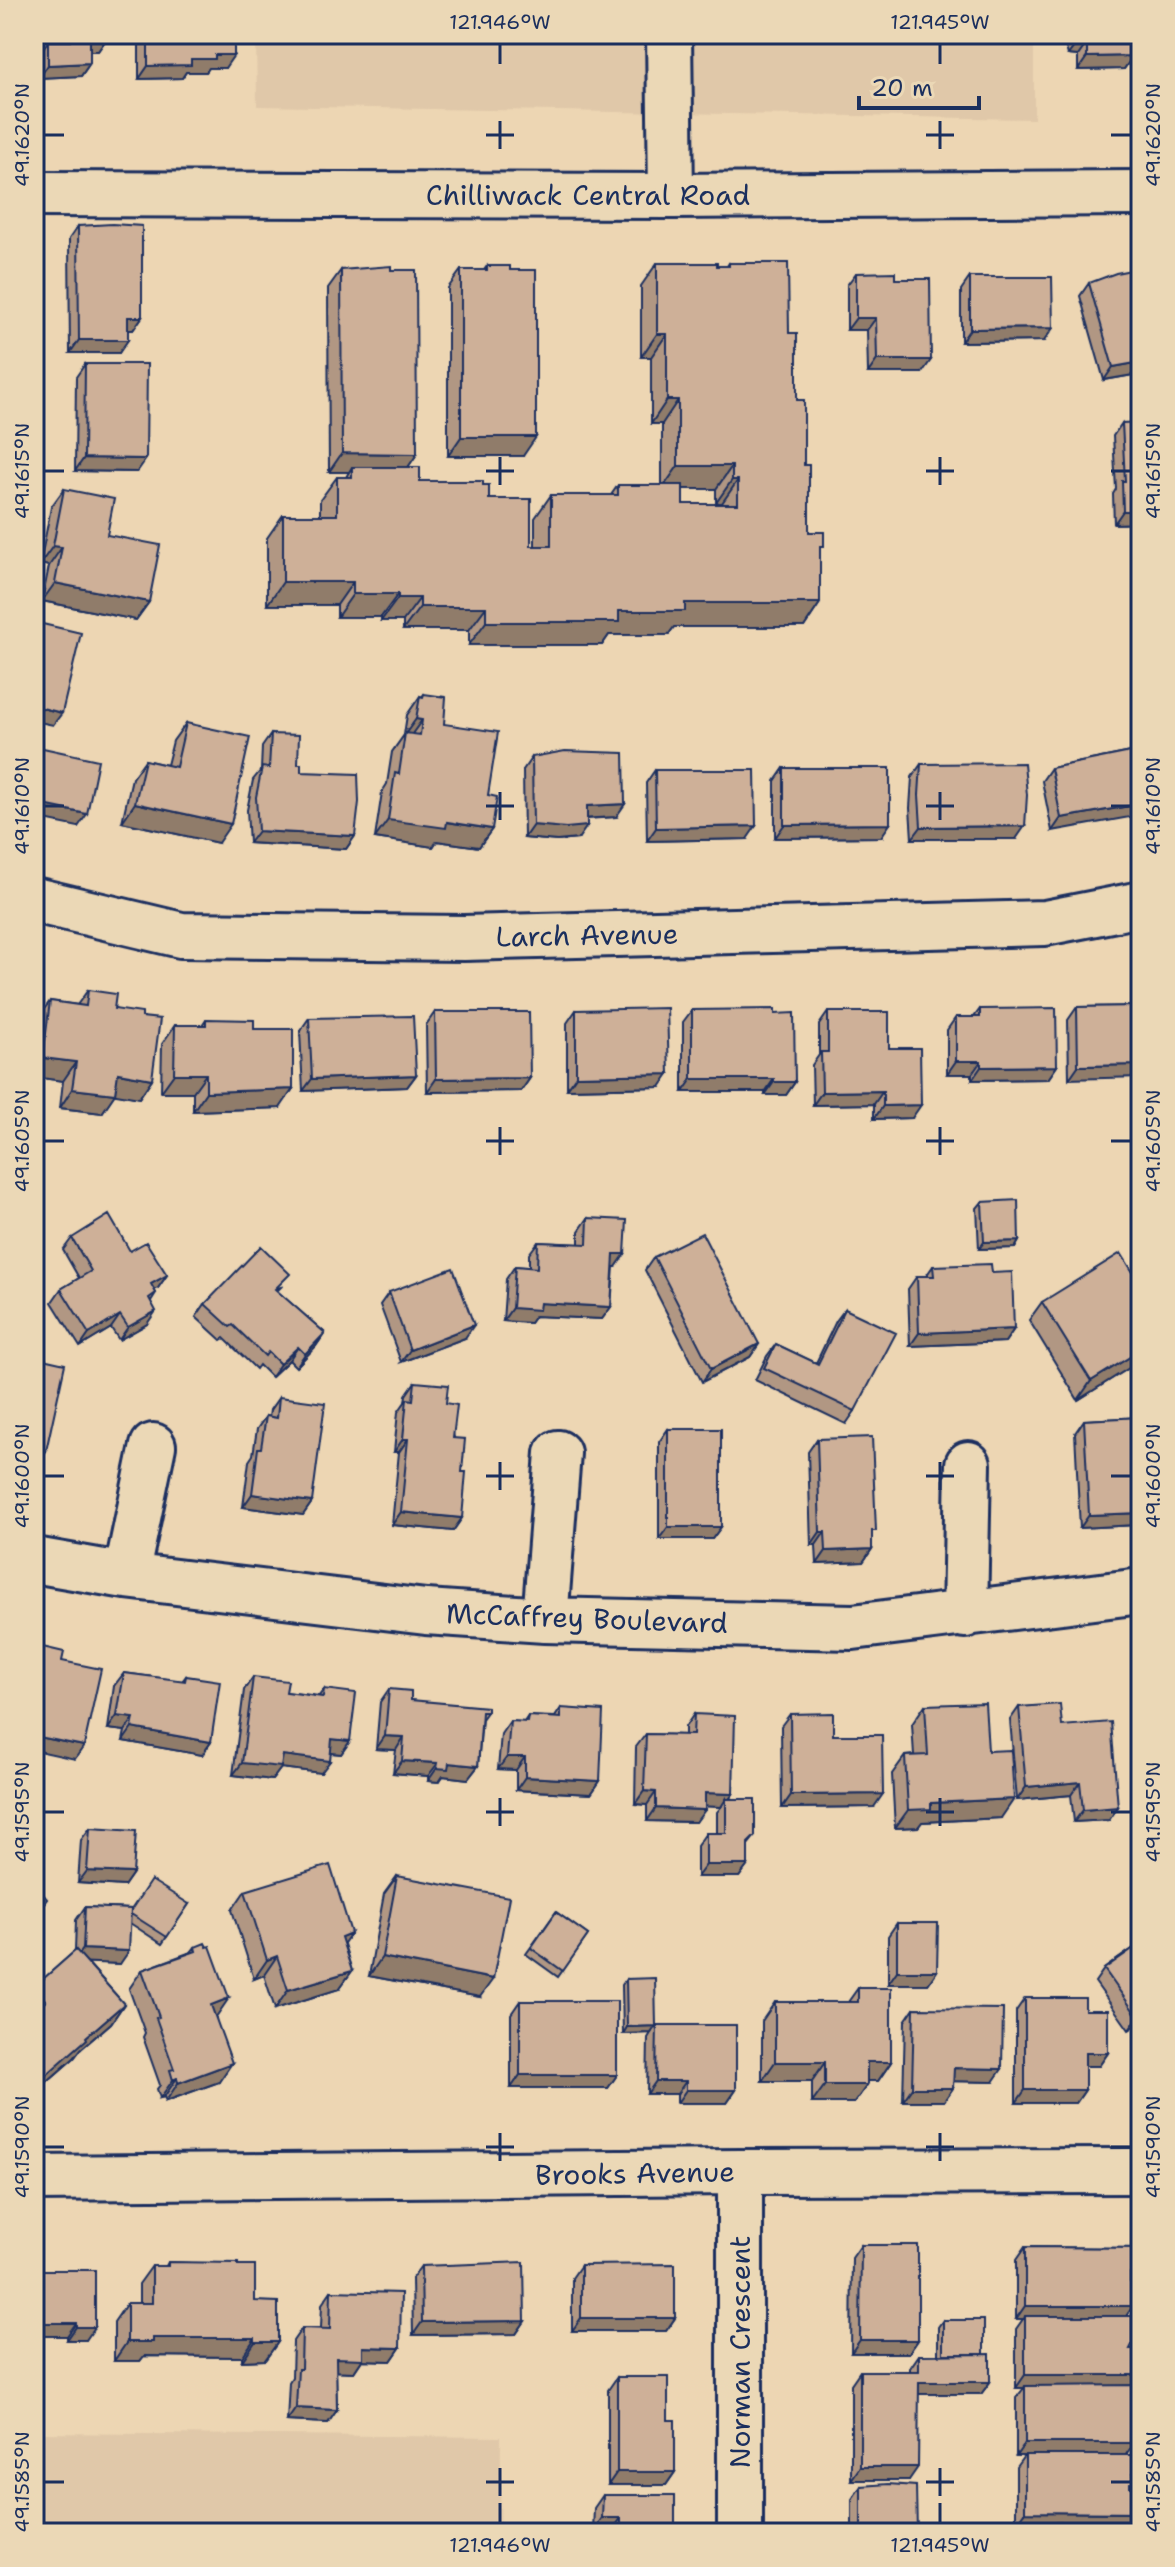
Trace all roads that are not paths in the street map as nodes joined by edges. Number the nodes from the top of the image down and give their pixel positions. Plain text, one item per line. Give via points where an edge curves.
1 (669, 34) edge
2 (1141, 193) edge
3 (34, 194) edge
4 (671, 196) junction
5 (34, 900) edge
6 (1141, 904) edge
7 (153, 1446) dead end
8 (558, 1453) dead end
9 (968, 1464) dead end
10 (34, 1560) edge
11 (126, 1576) junction
12 (1141, 1591) edge
13 (965, 1615) junction
14 (545, 1620) junction
15 (1141, 2171) edge
16 (740, 2172) junction
17 (34, 2178) edge
18 (740, 2533) edge

1 - 4 street
2 - 4 street, Chilliwack Central Road
3 - 4 street, Chilliwack Central Road
5 - 6 street, Larch Avenue via 181,935 464,938 1045,923
7 - 11 street
8 - 14 street
9 - 13 street
10 - 11 street, McCaffrey Boulevard
11 - 14 street, McCaffrey Boulevard via 426,1612
12 - 13 street, McCaffrey Boulevard
13 - 14 street, McCaffrey Boulevard via 853,1627
15 - 16 street, Brooks Avenue
16 - 17 street, Brooks Avenue
16 - 18 street, Norman Crescent

